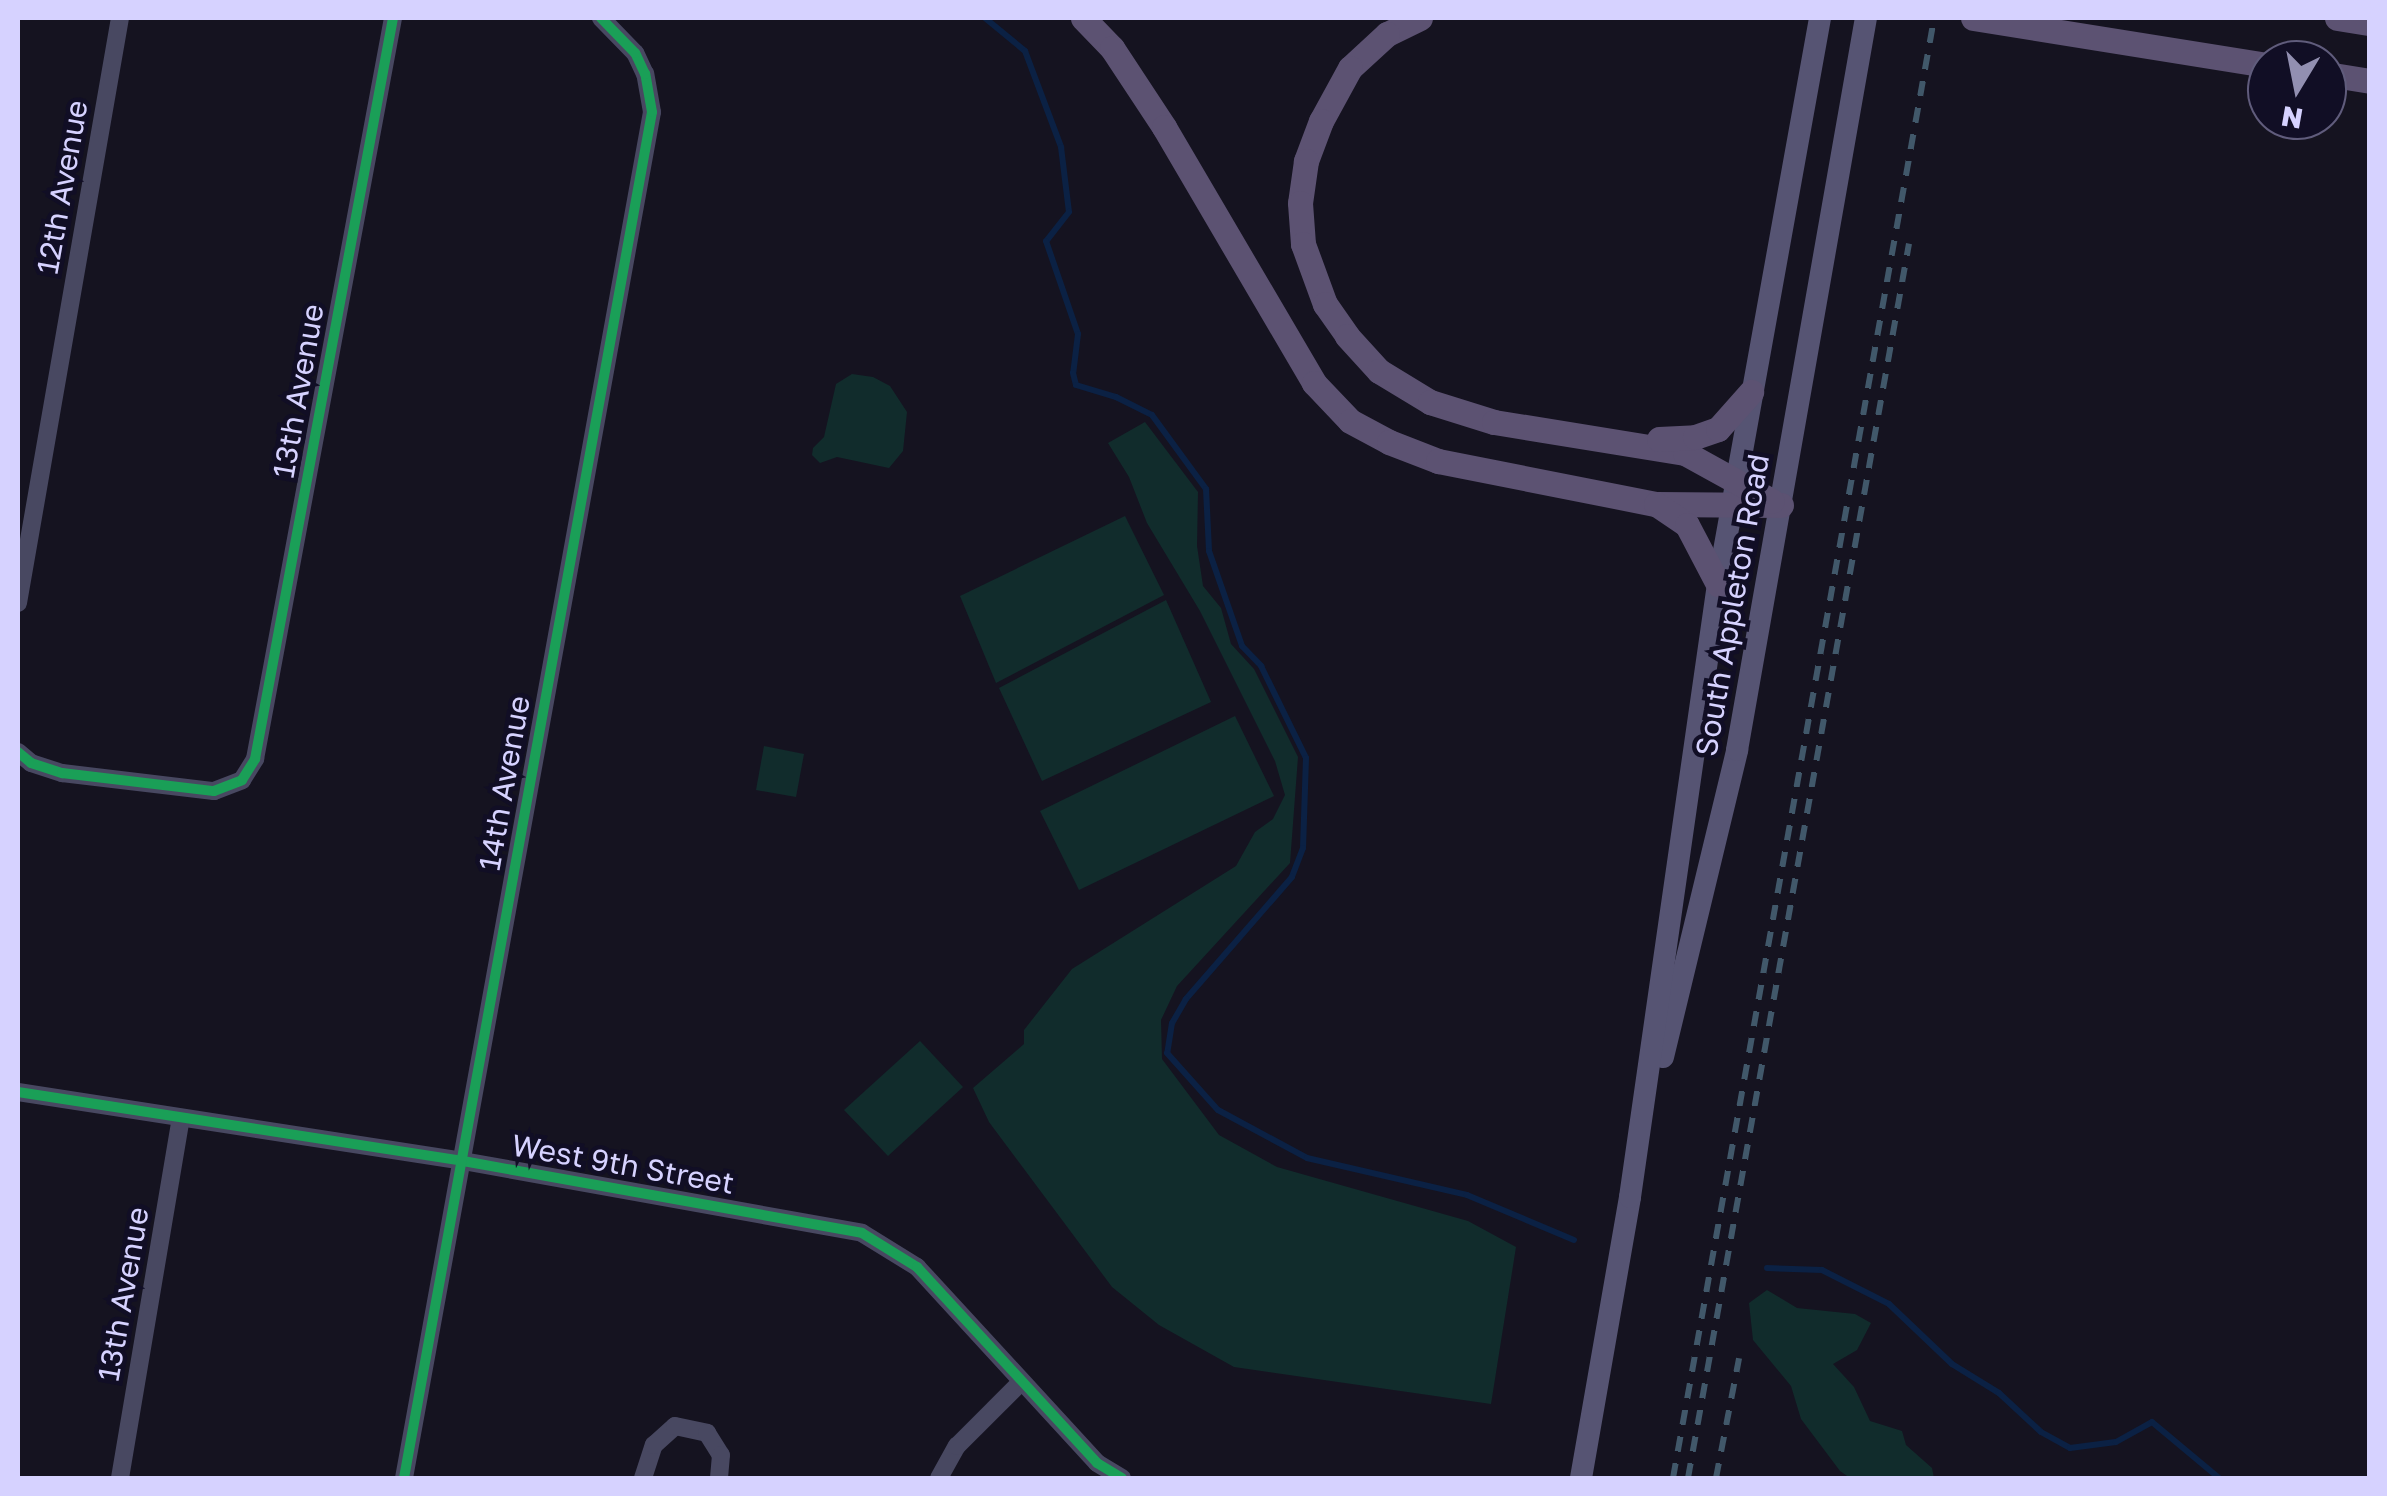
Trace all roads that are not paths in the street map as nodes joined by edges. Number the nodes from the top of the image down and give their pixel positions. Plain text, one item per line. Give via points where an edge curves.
1 (120, 18) edge
2 (394, 18) edge
3 (601, 18) edge
4 (1083, 18) edge
5 (1420, 18) edge
6 (1820, 18) edge
7 (1866, 18) edge
8 (1973, 18) edge
9 (2337, 18) edge
10 (2370, 23) edge
11 (2247, 61) edge
12 (1751, 392) junction
13 (1624, 440) junction
14 (1735, 495) junction
15 (1656, 504) junction
16 (1781, 506) junction
17 (21, 565) edge
18 (1718, 584) junction
19 (18, 603) edge
20 (18, 752) edge
21 (18, 1092) edge
22 (181, 1119) junction
23 (463, 1161) junction
24 (1630, 1197) junction
25 (1020, 1382) junction
26 (120, 1478) edge
27 (404, 1478) edge
28 (643, 1478) edge
29 (719, 1478) edge
30 (940, 1478) edge
31 (1122, 1478) edge
32 (1581, 1478) edge

1 - 17 street, 12th Avenue
2 - 20 street, 13th Avenue via 260,742 248,772 227,788 198,790 62,772
3 - 23 street, 14th Avenue via 635,53 650,96 645,156
4 - 15 main road via 1112,48 1164,127 1314,383 1350,421 1438,461
5 - 13 main road via 1387,34 1350,68 1306,160 1303,244 1325,304 1379,371 1430,402 1494,422
6 - 12 main road, South Appleton Road
7 - 16 main road, South Appleton Road
8 - 11 main road
9 - 10 main road
12 - 13 main road via 1718,429 1694,438
12 - 14 main road, South Appleton Road
13 - 14 main road via 1684,453
14 - 15 main road
14 - 16 main road
14 - 18 main road, South Appleton Road
15 - 18 main road via 1687,526
16 - 24 main road, South Appleton Road via 1737,750
17 - 19 street, 12th Avenue
18 - 24 main road, South Appleton Road
21 - 22 street, West 9th Street
22 - 23 street, West 9th Street
22 - 26 street, 13th Avenue
23 - 25 street, West 9th Street via 862,1233 917,1268
23 - 27 street, 14th Avenue
24 - 32 main road, South Appleton Road
25 - 30 street via 957,1446
25 - 31 street, West 9th Street via 1097,1464
28 - 29 street via 654,1444 675,1426 708,1433 720,1454

